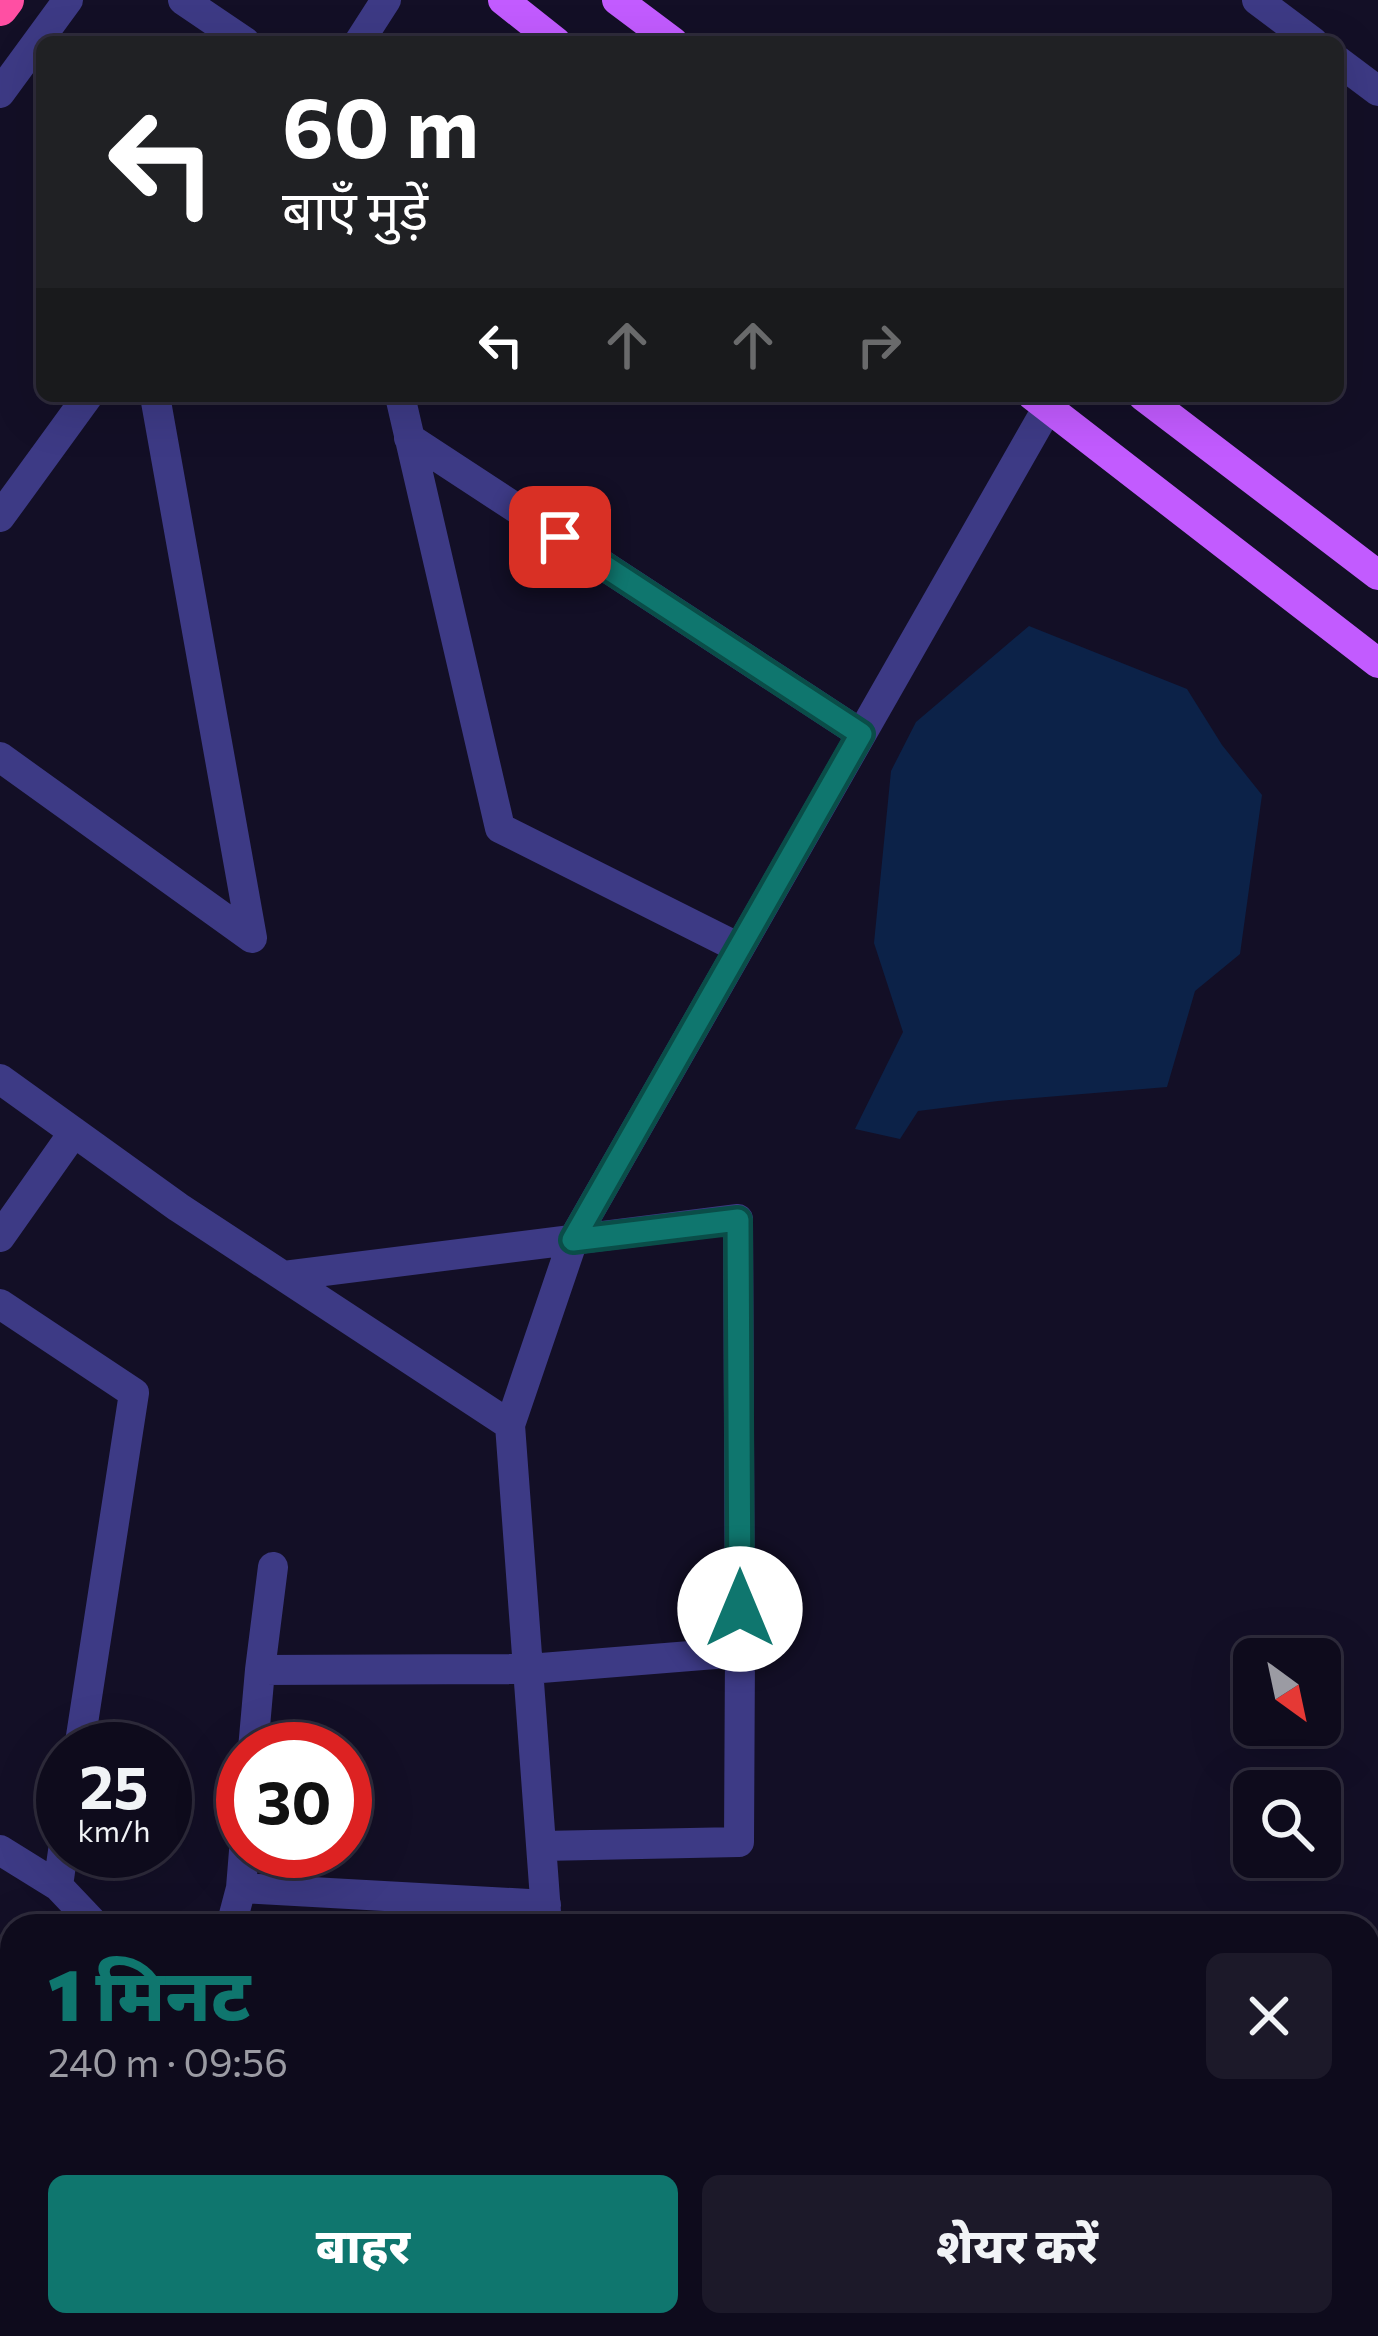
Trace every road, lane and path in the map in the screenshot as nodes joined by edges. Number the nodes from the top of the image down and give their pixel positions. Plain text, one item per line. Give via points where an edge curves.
1 (6, 0) edge
2 (68, 0) edge
3 (184, 0) edge
4 (386, 0) edge
5 (503, 0) edge
6 (617, 0) edge
7 (1257, 0) edge
8 (0, 8) edge
9 (42, 36) edge
10 (236, 36) edge
11 (363, 36) edge
12 (548, 36) edge
13 (665, 36) edge
14 (1305, 36) edge
15 (36, 44) edge
16 (1344, 66) edge
17 (1378, 91) edge
18 (0, 93) edge
19 (84, 402) edge
20 (156, 402) edge
21 (401, 402) edge
22 (1040, 402) edge
23 (1042, 402) edge
24 (1151, 402) edge
25 (410, 438) junction
26 (0, 517) edge
27 (1378, 575) edge
28 (1378, 663) edge
29 (861, 734) junction
30 (0, 757) edge
31 (739, 948) junction
32 (0, 1079) edge
33 (74, 1132) junction
34 (0, 1237) edge
35 (573, 1240) junction
36 (284, 1276) junction
37 (0, 1304) edge
38 (510, 1425) junction
39 (273, 1567) dead end
40 (740, 1652) junction
41 (260, 1670) junction
42 (529, 1670) junction
43 (83, 1722) edge
44 (255, 1722) edge
45 (542, 1846) junction
46 (0, 1850) edge
47 (59, 1878) edge
48 (242, 1878) edge
49 (58, 1886) junction
50 (241, 1888) junction
51 (85, 1914) edge
52 (234, 1914) edge
53 (536, 1914) edge
54 (547, 1914) edge

1 - 8 highway
2 - 9 street
3 - 10 street
4 - 11 street
5 - 12 main road
6 - 13 main road
7 - 14 street
15 - 18 street
16 - 17 street
19 - 26 street
20 - 30 street via 252,938
21 - 25 street
22 - 29 street
23 - 28 main road
24 - 27 main road
25 - 29 street
25 - 31 street via 500,828
29 - 31 street
31 - 35 street
32 - 33 street
33 - 34 street
33 - 36 street
35 - 36 street
35 - 38 street
35 - 40 street via 738,1220
36 - 38 street
37 - 43 street via 134,1393
38 - 42 street
39 - 41 street
40 - 42 street
40 - 45 street via 739,1842
41 - 42 street
41 - 44 street
42 - 45 street
45 - 54 street
46 - 49 street
47 - 49 street
48 - 50 street
49 - 51 street
50 - 52 street
50 - 53 street

